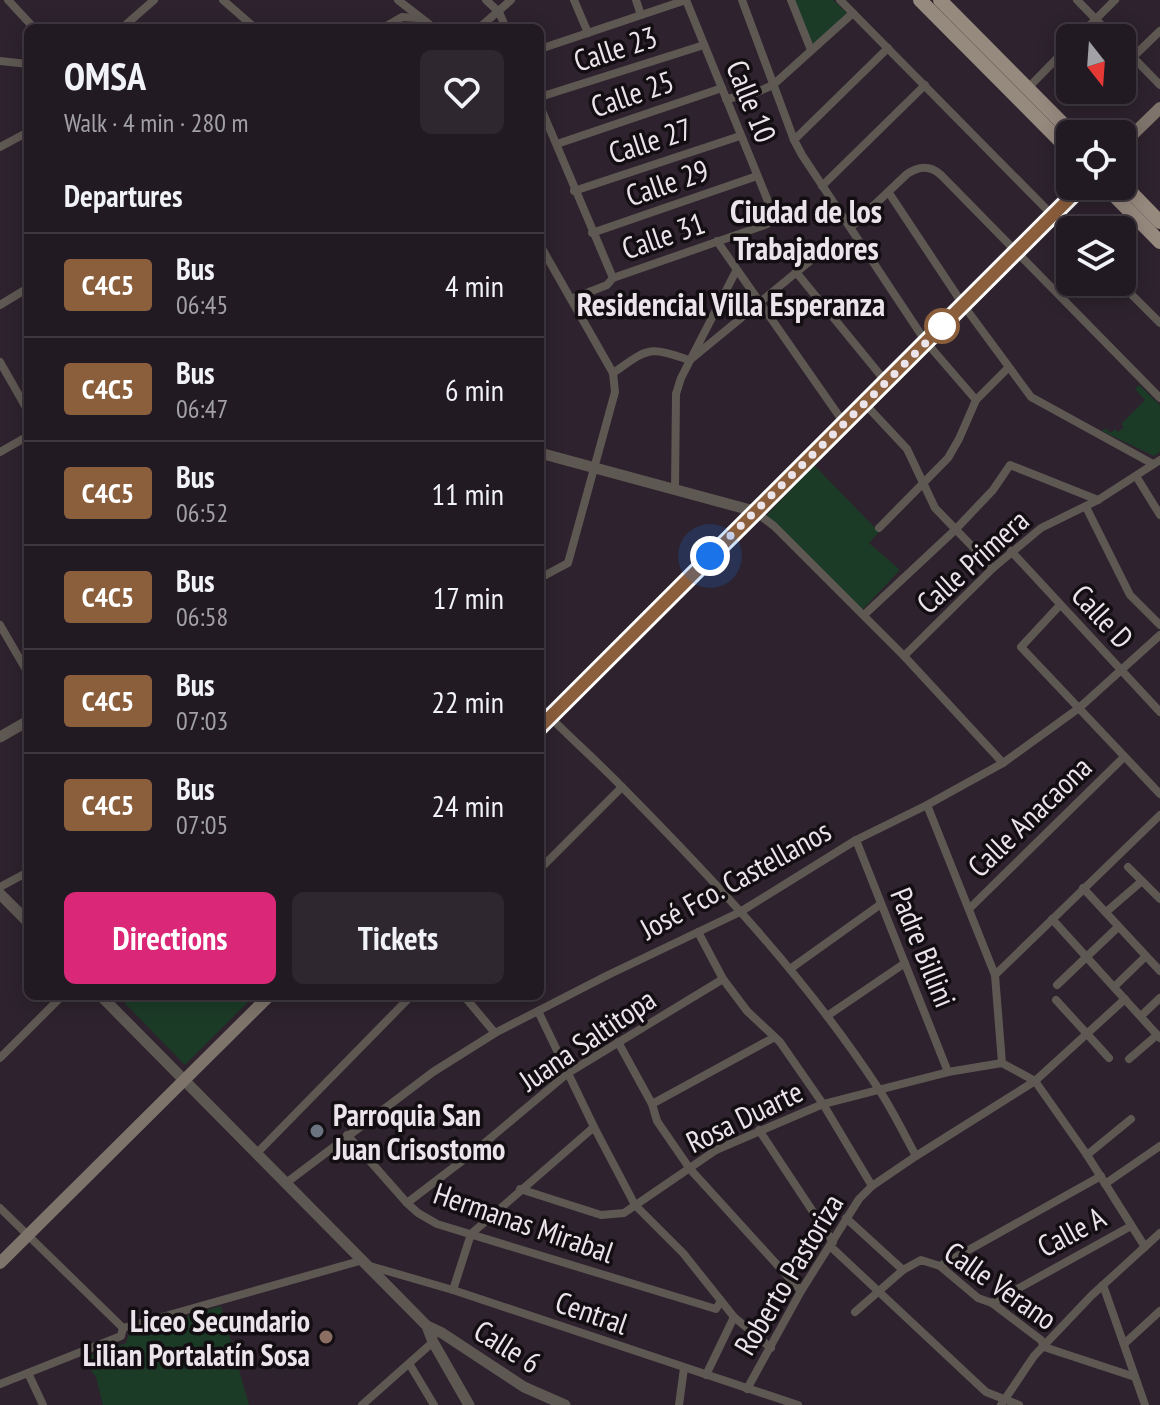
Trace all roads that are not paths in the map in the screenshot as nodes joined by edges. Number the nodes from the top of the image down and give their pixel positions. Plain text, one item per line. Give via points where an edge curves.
1 (8, 0) edge
2 (154, 0) edge
3 (223, 0) edge
4 (398, 0) edge
5 (486, 0) edge
6 (511, 0) edge
7 (574, 0) edge
8 (636, 0) edge
9 (686, 0) edge
10 (742, 0) edge
11 (791, 0) edge
12 (840, 0) edge
13 (920, 0) edge
14 (940, 0) edge
15 (1077, 0) edge
16 (1115, 0) edge
17 (499, 12) junction
18 (853, 13) junction
19 (641, 15) junction
20 (419, 18) junction
21 (1096, 19) junction
22 (30, 24) edge
23 (127, 24) edge
24 (250, 24) edge
25 (390, 24) edge
26 (428, 24) edge
27 (484, 24) edge
28 (504, 24) edge
29 (1091, 24) edge
30 (1101, 24) edge
31 (1160, 31) edge
32 (588, 33) junction
33 (704, 45) junction
34 (544, 48) edge
35 (888, 48) junction
36 (811, 50) junction
37 (1136, 54) edge
38 (1056, 59) edge
39 (1136, 60) edge
40 (0, 61) edge
41 (24, 64) edge
42 (773, 85) junction
43 (925, 85) junction
44 (1160, 85) edge
45 (722, 88) junction
46 (1028, 88) junction
47 (544, 96) edge
48 (726, 99) junction
49 (544, 115) edge
50 (1157, 117) edge
51 (1059, 120) edge
52 (24, 134) edge
53 (1136, 134) edge
54 (740, 136) junction
55 (1056, 137) edge
56 (794, 140) junction
57 (557, 144) junction
58 (0, 147) edge
59 (757, 176) junction
60 (822, 186) junction
61 (574, 191) junction
62 (889, 193) junction
63 (1136, 197) edge
64 (1068, 200) edge
65 (1119, 200) edge
66 (1053, 216) junction
67 (1056, 219) edge
68 (773, 220) joint
69 (1160, 222) edge
70 (851, 227) junction
71 (592, 233) junction
72 (717, 241) junction
73 (1160, 242) edge
74 (1017, 251) junction
75 (544, 252) edge
76 (821, 252) dead end
77 (736, 271) junction
78 (796, 272) junction
79 (613, 278) junction
80 (24, 290) edge
81 (1133, 296) edge
82 (571, 299) junction
83 (760, 303) junction
84 (0, 305) edge
85 (964, 306) junction
86 (1160, 323) edge
87 (926, 342) junction
88 (689, 360) junction
89 (0, 362) edge
90 (1008, 368) junction
91 (613, 373) junction
92 (886, 382) junction
93 (1160, 398) edge
94 (976, 400) junction
95 (864, 403) junction
96 (24, 404) edge
97 (844, 423) junction
98 (24, 438) edge
99 (0, 452) edge
100 (544, 454) edge
101 (1157, 462) edge
102 (596, 468) junction
103 (1136, 476) junction
104 (924, 484) junction
105 (675, 489) junction
106 (1098, 500) junction
107 (1086, 507) junction
108 (754, 511) junction
109 (1160, 515) edge
110 (879, 528) dead end
111 (955, 530) junction
112 (1011, 551) junction
113 (993, 568) junction
114 (544, 576) edge
115 (1060, 605) junction
116 (864, 615) junction
117 (0, 625) edge
118 (1160, 625) edge
119 (1160, 635) edge
120 (904, 656) junction
121 (24, 666) edge
122 (1122, 671) junction
123 (1079, 708) junction
124 (1160, 712) edge
125 (544, 716) edge
126 (544, 718) edge
127 (24, 723) edge
128 (0, 737) edge
129 (1123, 758) junction
130 (1003, 763) junction
131 (622, 787) junction
132 (1160, 794) edge
133 (927, 805) junction
134 (1160, 815) edge
135 (856, 840) junction
136 (544, 865) edge
137 (1128, 867) dead end
138 (24, 874) edge
139 (1142, 881) junction
140 (0, 887) edge
141 (1083, 888) junction
142 (0, 894) edge
143 (1158, 894) edge
144 (881, 904) junction
145 (969, 909) junction
146 (740, 912) junction
147 (1106, 912) junction
148 (24, 918) edge
149 (1052, 919) junction
150 (1118, 927) junction
151 (698, 932) junction
152 (1146, 956) junction
153 (1085, 957) junction
154 (905, 963) junction
155 (790, 969) junction
156 (1159, 969) edge
157 (995, 975) junction
158 (723, 979) junction
159 (1057, 985) dead end
160 (1114, 987) junction
161 (1160, 998) edge
162 (1125, 999) junction
163 (58, 1000) edge
164 (105, 1000) edge
165 (265, 1000) edge
166 (407, 1000) edge
167 (467, 1000) edge
168 (1056, 1000) dead end
169 (538, 1011) junction
170 (827, 1016) junction
171 (1141, 1016) junction
172 (495, 1033) junction
173 (1086, 1034) junction
174 (1158, 1036) edge
175 (773, 1038) junction
176 (618, 1042) junction
177 (0, 1058) edge
178 (1109, 1058) dead end
179 (1129, 1059) dead end
180 (1002, 1063) junction
181 (948, 1072) junction
182 (568, 1073) junction
183 (184, 1081) junction
184 (1035, 1081) junction
185 (879, 1090) junction
186 (652, 1104) junction
187 (823, 1104) junction
188 (1131, 1119) dead end
189 (594, 1127) junction
190 (759, 1130) junction
191 (347, 1135) junction
192 (1160, 1146) edge
193 (257, 1153) junction
194 (1087, 1155) junction
195 (916, 1156) junction
196 (690, 1169) junction
197 (1103, 1180) junction
198 (286, 1183) junction
199 (872, 1186) junction
200 (520, 1189) junction
201 (407, 1203) junction
202 (635, 1205) junction
203 (0, 1208) edge
204 (846, 1218) junction
205 (1131, 1226) junction
206 (1160, 1233) edge
207 (471, 1234) junction
208 (29, 1236) junction
209 (831, 1244) junction
210 (1145, 1247) junction
211 (0, 1263) edge
212 (366, 1263) junction
213 (940, 1266) junction
214 (903, 1270) junction
215 (1103, 1285) junction
216 (453, 1290) junction
217 (801, 1291) junction
218 (877, 1292) junction
219 (992, 1303) junction
220 (719, 1305) junction
221 (1160, 1311) edge
222 (855, 1312) dead end
223 (734, 1317) junction
224 (427, 1326) junction
225 (123, 1328) junction
226 (433, 1342) junction
227 (1124, 1344) junction
228 (1044, 1347) junction
229 (771, 1348) junction
230 (410, 1365) junction
231 (684, 1368) junction
232 (28, 1373) junction
233 (706, 1375) junction
234 (1135, 1377) junction
235 (0, 1384) edge
236 (747, 1389) junction
237 (1002, 1402) edge
238 (431, 1403) edge
239 (782, 1403) edge
240 (43, 1405) edge
241 (362, 1405) edge
242 (469, 1405) edge
243 (565, 1405) edge
244 (679, 1405) edge
245 (798, 1405) edge
246 (1019, 1405) edge
247 (1145, 1405) edge

1 - 22 street
2 - 23 street
3 - 24 street
4 - 20 street
5 - 17 street
6 - 17 street
7 - 32 street
8 - 19 street
9 - 19 street
9 - 33 street, Calle 10
10 - 42 street
11 - 36 street
12 - 18 street
13 - 55 main road
14 - 46 main road
15 - 21 street
16 - 21 street
17 - 27 street
17 - 28 street
18 - 35 street
18 - 36 street
19 - 32 street
20 - 25 street via 402,17
20 - 26 street
21 - 29 street
21 - 30 street
31 - 37 street
32 - 34 street
33 - 45 street, Calle 10
33 - 47 street, Calle 23
35 - 43 street
35 - 56 street
36 - 42 street
38 - 46 street
39 - 44 street
40 - 41 street
42 - 48 street
42 - 56 street
43 - 60 street
43 - 66 street
45 - 48 street, Calle 10
45 - 57 street, Calle 25
46 - 51 main road
48 - 54 street, Calle 10
49 - 57 street
50 - 53 main road
52 - 58 street
54 - 59 street, Calle 10
54 - 61 street, Calle 27
56 - 60 street
57 - 61 street
59 - 68 street, Calle 10
59 - 71 street, Calle 29
60 - 70 street
61 - 71 street
62 - 70 street
62 - 74 street via 913,170 932,168
62 - 85 street
63 - 69 main road
64 - 66 main road
65 - 73 main road
66 - 67 street
66 - 74 main road
68 - 72 street, Calle 31
70 - 87 street
71 - 79 street
72 - 77 street
72 - 79 street, Calle 31
74 - 85 main road
74 - 93 street
75 - 82 street
76 - 78 street
77 - 83 street
77 - 88 street
78 - 83 street
78 - 92 street
79 - 82 street, Calle 31
80 - 84 street
81 - 86 street
82 - 91 street
83 - 88 street
83 - 97 street
85 - 87 main road
85 - 90 street
87 - 92 main road
87 - 94 street
88 - 91 street via 648,350
88 - 105 street via 676,394
89 - 96 street
90 - 94 street
90 - 101 street via 1031,397
91 - 102 street via 615,392
92 - 95 main road
94 - 104 street via 954,449
95 - 97 main road
95 - 104 street via 907,449
97 - 108 main road
98 - 99 street
100 - 102 street
101 - 103 street, Calle Primera
102 - 105 street
102 - 114 street via 568,563
103 - 106 street, Calle Primera
103 - 109 street
104 - 110 street
104 - 111 street via 935,508
105 - 108 street
106 - 107 street, Calle Primera
106 - 111 street via 1010,465
107 - 112 street, Calle Primera via 1041,528
107 - 118 street via 1130,595
108 - 116 street
108 - 125 main road
111 - 113 street
111 - 116 street
112 - 113 street, Calle Primera
112 - 115 street, Calle D
113 - 120 street, Calle Primera
115 - 122 street, Calle D
115 - 123 street via 1021,646
116 - 120 street
117 - 121 street
119 - 122 street, José Fco. Castellanos
120 - 130 street
122 - 123 street, José Fco. Castellanos
122 - 124 street, Calle D
123 - 129 street
123 - 130 street, José Fco. Castellanos
126 - 131 street
127 - 128 street
129 - 132 street
129 - 145 street, Calle Anacaona
130 - 133 street, José Fco. Castellanos
131 - 136 street
131 - 146 street
133 - 135 street, José Fco. Castellanos
133 - 145 street
134 - 141 street
135 - 144 street, Padre Billini
135 - 146 street, José Fco. Castellanos
137 - 139 street
138 - 140 street
139 - 143 street
139 - 147 street
141 - 147 street
141 - 149 street
142 - 148 street
144 - 154 street, Padre Billini
144 - 155 street
145 - 157 street
146 - 151 street, José Fco. Castellanos
146 - 155 street
147 - 150 street
149 - 153 street
149 - 157 street
150 - 152 street
150 - 153 street
151 - 158 street
151 - 169 street, José Fco. Castellanos
152 - 156 street
152 - 160 street
153 - 159 street
153 - 160 street
154 - 170 street
154 - 181 street, Padre Billini
155 - 170 street
157 - 180 street
158 - 175 street
158 - 176 street, Juana Saltitopa
160 - 162 street
161 - 171 street
162 - 171 street
162 - 173 street, Roberto Pastoriza
163 - 177 street
164 - 183 street
165 - 183 main road
166 - 193 street
167 - 172 street
168 - 173 street
169 - 172 street, José Fco. Castellanos
169 - 182 street
170 - 185 street
171 - 174 street
172 - 191 street, José Fco. Castellanos
173 - 178 street
173 - 184 street, Roberto Pastoriza
174 - 179 street
175 - 186 street
175 - 187 street
176 - 182 street, Juana Saltitopa
176 - 186 street
180 - 181 street, Rosa Duarte
180 - 184 street
181 - 185 street, Rosa Duarte
182 - 189 street
182 - 201 street, Juana Saltitopa
183 - 193 street
183 - 208 main road
184 - 194 street
184 - 195 street, Roberto Pastoriza
185 - 187 street, Rosa Duarte
185 - 195 street
186 - 196 street via 657,1121
187 - 190 street, Rosa Duarte
187 - 199 street
188 - 194 street
189 - 200 street
189 - 202 street
190 - 196 street, Rosa Duarte
190 - 209 street
191 - 198 street, José Fco. Castellanos
191 - 201 street, Hermanas Mirabal
192 - 197 street
193 - 198 street
194 - 197 street
195 - 199 street, Roberto Pastoriza
196 - 202 street, Rosa Duarte
196 - 217 street
197 - 205 street
197 - 213 street
198 - 212 street
199 - 204 street, Roberto Pastoriza
200 - 202 street, Rosa Duarte via 601,1215 624,1213
200 - 207 street
201 - 207 street, Hermanas Mirabal via 437,1224
202 - 220 street via 683,1253
203 - 208 street
204 - 209 street, Roberto Pastoriza
204 - 214 street
205 - 210 street
205 - 219 street, Calle A
206 - 210 street
207 - 216 street
207 - 220 street, Hermanas Mirabal
208 - 211 main road
208 - 225 street
209 - 217 street, Roberto Pastoriza
209 - 218 street
210 - 215 street
212 - 216 street, Central
212 - 224 street
212 - 225 street
213 - 214 street, Calle Verano via 919,1260
213 - 219 street, Calle Verano via 978,1298
214 - 218 street, Calle Verano
215 - 227 street
215 - 228 street
216 - 231 street, Central
217 - 229 street, Roberto Pastoriza
218 - 222 street, Calle Verano
218 - 237 street
219 - 228 street, Calle Verano
220 - 223 street
221 - 227 street
223 - 229 street
223 - 233 street
224 - 226 street
224 - 243 street, Calle 6 via 524,1387
225 - 232 street via 121,1336
226 - 230 street
226 - 242 street
227 - 234 street
228 - 234 street, Calle Verano
228 - 237 street
229 - 236 street, Roberto Pastoriza
230 - 238 street
230 - 241 street
231 - 233 street, Central
231 - 244 street
232 - 235 street
232 - 240 street
233 - 236 street, Central
234 - 247 street
236 - 239 street, Central
237 - 246 street
239 - 245 street, Central

